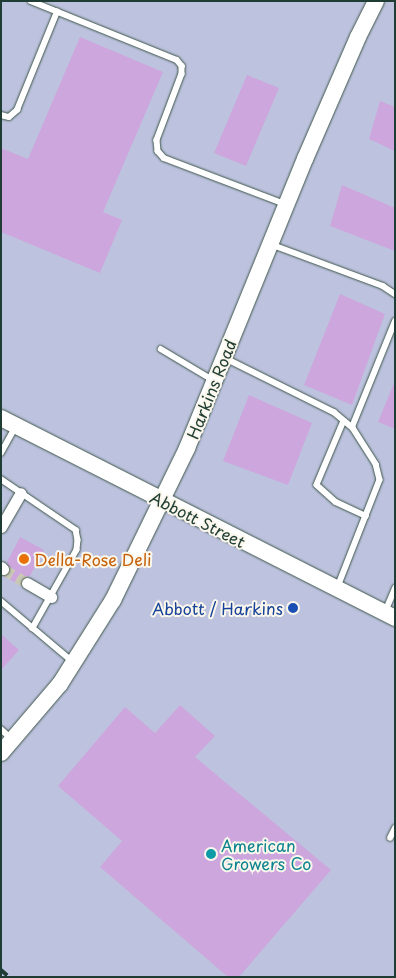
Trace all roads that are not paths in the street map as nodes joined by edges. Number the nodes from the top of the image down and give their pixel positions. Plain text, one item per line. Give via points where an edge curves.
1 (30, 1) edge
2 (376, 1) edge
3 (57, 12) junction
4 (1, 115) edge
5 (287, 205) junction
6 (271, 244) junction
7 (395, 294) edge
8 (395, 321) edge
9 (161, 349) dead end
10 (224, 358) junction
11 (215, 381) junction
12 (344, 421) junction
13 (8, 422) edge
14 (352, 427) junction
15 (1, 453) edge
16 (1, 480) edge
17 (21, 493) junction
18 (160, 500) junction
19 (366, 516) junction
20 (1, 527) edge
21 (27, 583) tunnel mouth
22 (395, 588) edge
23 (337, 589) junction
24 (51, 597) junction
25 (1, 601) edge
26 (390, 615) edge
27 (33, 628) junction
28 (74, 664) junction
29 (7, 734) edge
30 (1, 752) edge
31 (395, 828) edge
32 (390, 838) dead end

1 - 3 lane
2 - 5 street, Harkins Road via 358,36
3 - 4 lane via 17,110 10,116
3 - 5 lane via 177,60 182,66 182,74 157,140 158,151 164,158
5 - 6 street, Harkins Road
6 - 7 lane via 383,286
6 - 10 street, Harkins Road
8 - 14 lane
9 - 11 lane
10 - 11 street, Harkins Road
10 - 12 lane via 317,402
11 - 18 street, Harkins Road via 187,448
12 - 14 lane
12 - 19 lane via 317,485 336,502
13 - 15 lane
13 - 18 street, Abbott Street
14 - 19 lane via 376,464 380,480
16 - 17 lane
17 - 20 street
17 - 24 lane via 76,530 77,550
18 - 23 street, Abbott Street
18 - 28 street, Harkins Road via 113,600
19 - 23 lane
21 - 24 street
22 - 26 lane
23 - 26 street, Abbott Street
24 - 27 lane
25 - 27 lane
27 - 28 lane
28 - 29 street, Harkins Road
29 - 30 street, Harkins Road
31 - 32 lane

